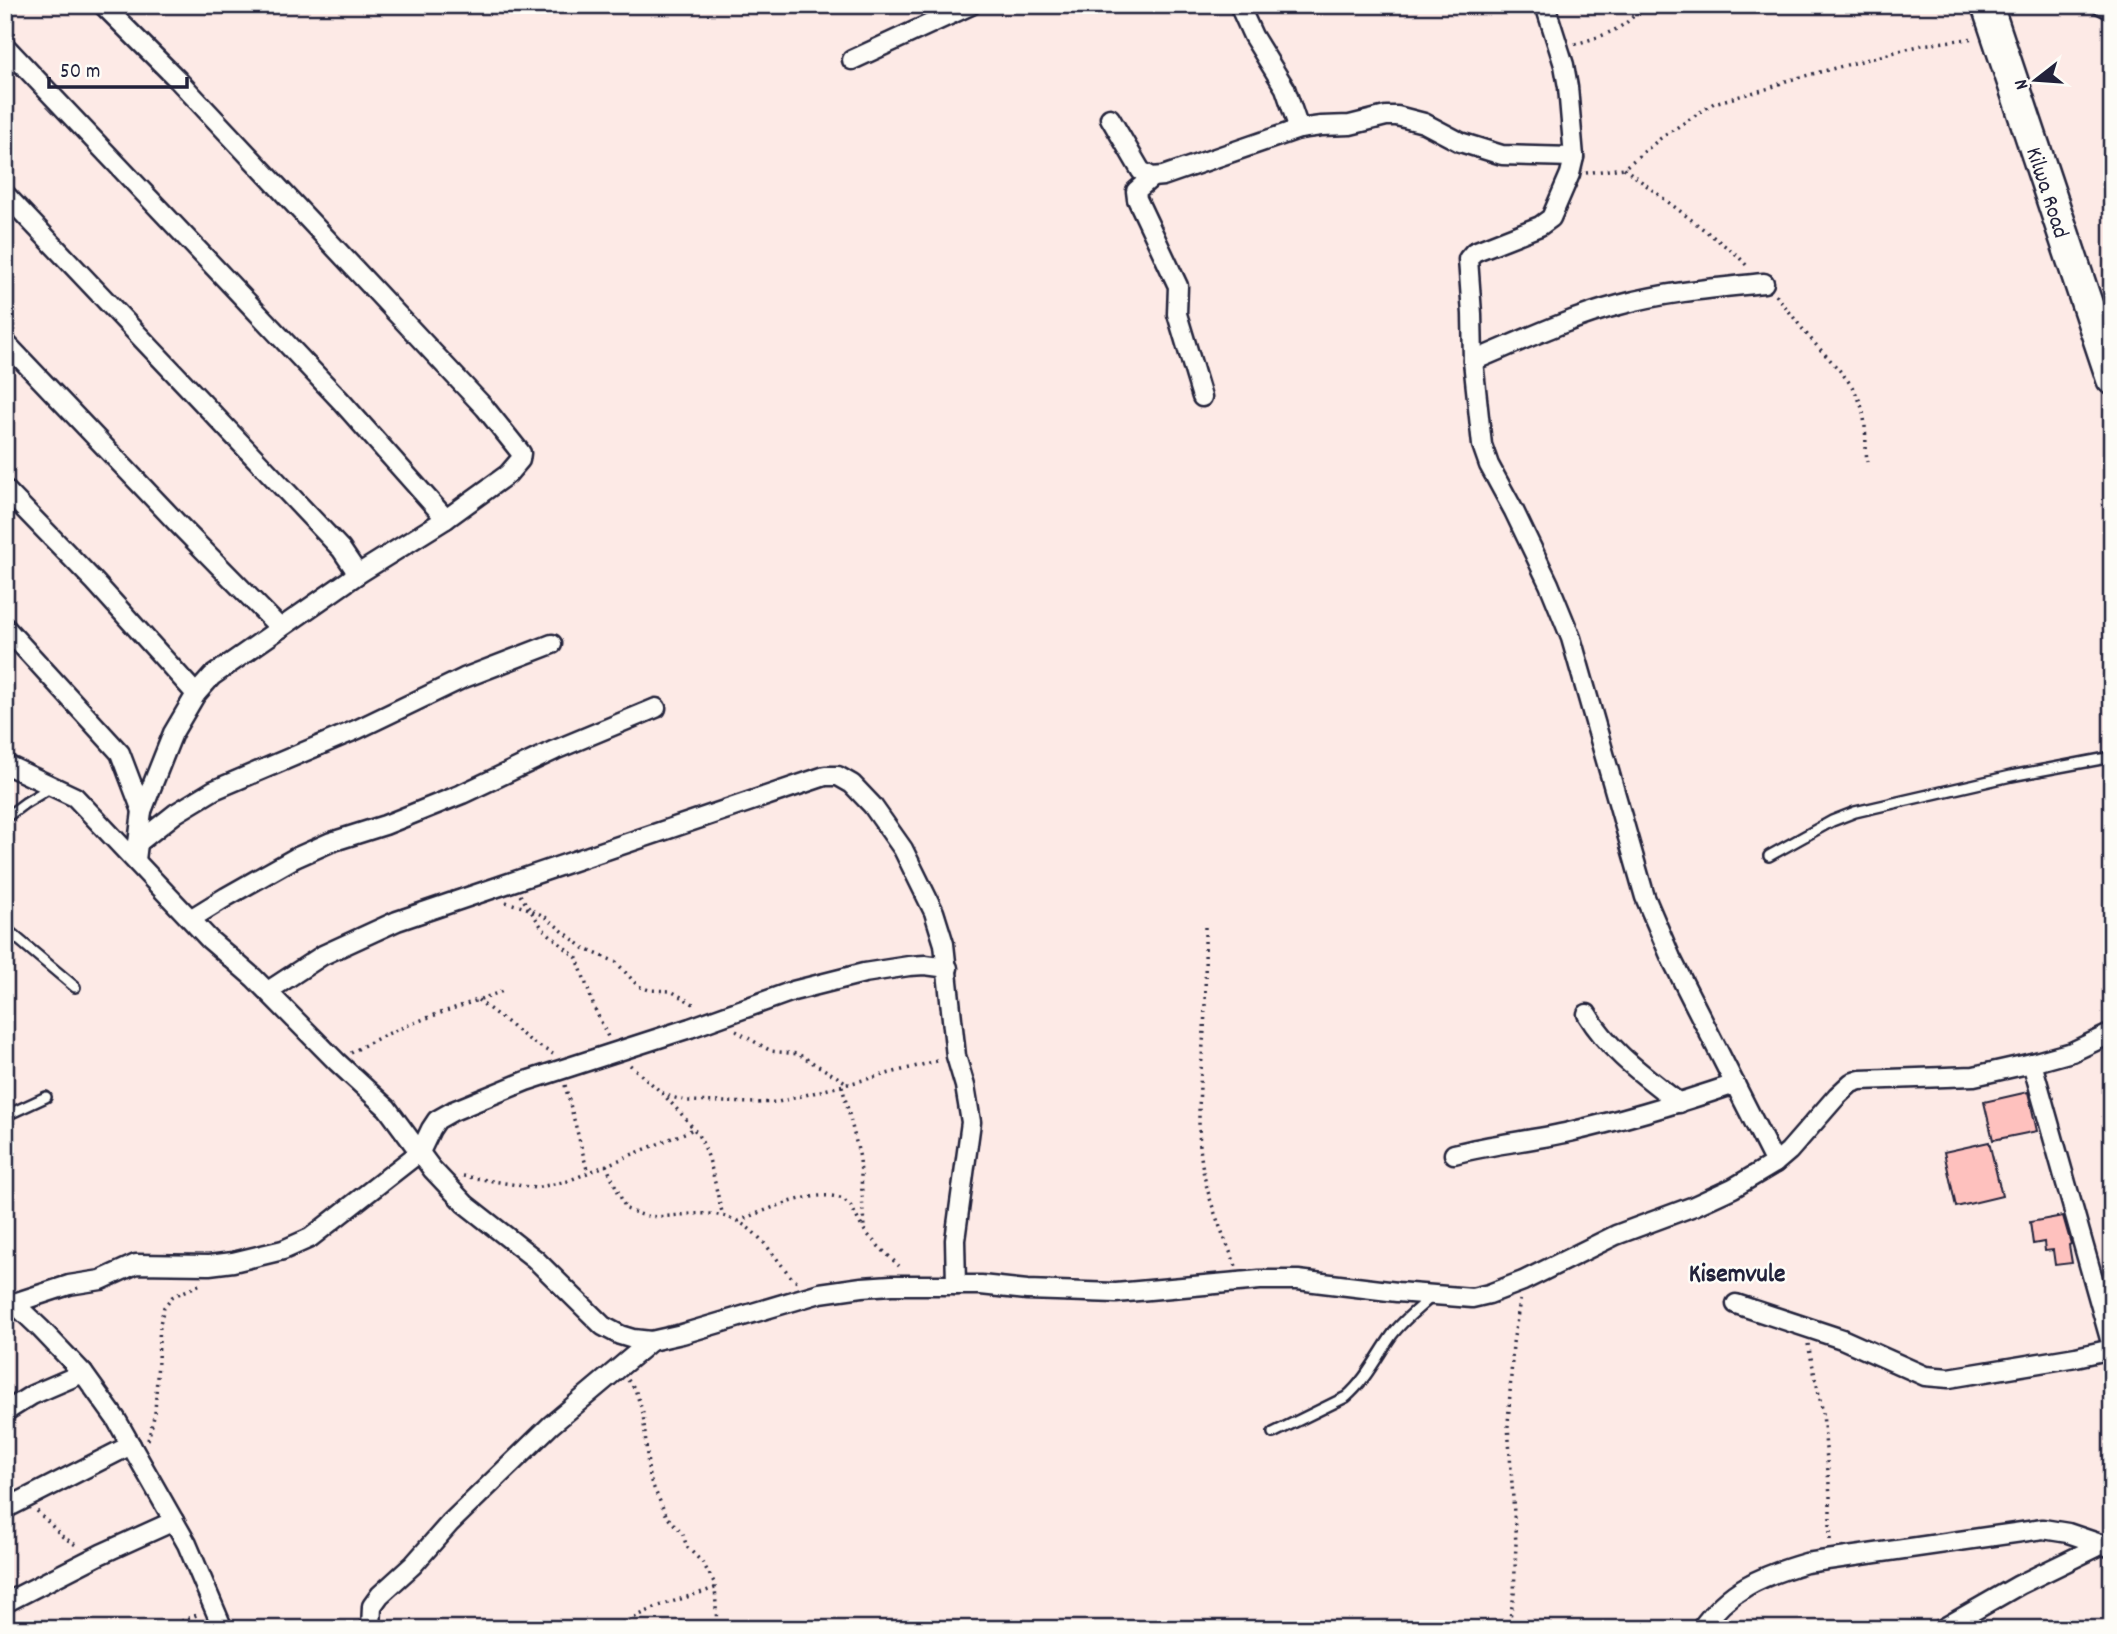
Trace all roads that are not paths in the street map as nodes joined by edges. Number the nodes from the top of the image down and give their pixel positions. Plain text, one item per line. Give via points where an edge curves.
1 (103, 5) edge
2 (971, 5) edge
3 (1240, 5) edge
4 (1545, 5) edge
5 (1987, 5) edge
6 (2102, 5) edge
7 (2112, 10) edge
8 (5, 46) edge
9 (852, 60) dead end
10 (1110, 118) dead end
11 (1299, 129) junction
12 (1572, 165) junction
13 (1152, 177) junction
14 (5, 194) edge
15 (1764, 283) dead end
16 (5, 342) edge
17 (1473, 360) junction
18 (2112, 379) edge
19 (1202, 397) dead end
20 (5, 489) edge
21 (446, 519) junction
22 (358, 574) junction
23 (5, 626) edge
24 (281, 628) junction
25 (552, 643) dead end
26 (196, 694) junction
27 (656, 708) dead end
28 (2112, 757) edge
29 (5, 764) edge
30 (52, 786) junction
31 (142, 811) junction
32 (5, 818) edge
33 (137, 852) junction
34 (1769, 856) dead end
35 (192, 918) junction
36 (5, 928) edge
37 (948, 968) junction
38 (75, 987) dead end
39 (268, 991) junction
40 (1587, 1014) dead end
41 (2112, 1033) edge
42 (2032, 1063) junction
43 (1735, 1084) junction
44 (46, 1097) dead end
45 (1679, 1103) junction
46 (5, 1116) edge
47 (420, 1152) junction
48 (1454, 1154) dead end
49 (1775, 1163) junction
50 (956, 1285) junction
51 (1433, 1295) junction
52 (1736, 1304) dead end
53 (6, 1306) edge
54 (651, 1340) junction
55 (2112, 1347) edge
56 (83, 1373) junction
57 (5, 1412) edge
58 (1273, 1433) dead end
59 (131, 1445) junction
60 (5, 1509) edge
61 (174, 1521) junction
62 (2106, 1546) edge
63 (5, 1603) edge
64 (371, 1621) edge
65 (223, 1629) edge
66 (358, 1629) edge
67 (1701, 1629) edge
68 (1942, 1629) edge

1 - 21 street via 485,408 519,450 521,457 508,474
2 - 9 street
3 - 11 street via 1285,88
4 - 12 street via 1568,87
5 - 18 highway, Kilwa Road
6 - 7 street
8 - 21 street via 238,290
10 - 13 street via 1141,171
11 - 12 street via 1397,116 1502,155
11 - 13 street
12 - 17 street via 1551,219 1474,252 1468,259
13 - 19 street via 1136,191 1137,200 1178,286 1177,314
14 - 22 street via 333,540
15 - 17 street via 1621,304
16 - 24 street
17 - 43 street via 1482,445 1489,466 1571,638 1645,897
20 - 26 street
21 - 22 street
22 - 24 street
23 - 31 street via 120,753
24 - 26 street via 212,676
25 - 33 street via 214,790 176,813
26 - 31 street via 173,733
27 - 35 street via 462,794 295,858
28 - 34 lane via 1855,812
29 - 30 street
30 - 32 lane
30 - 33 street via 75,797
31 - 33 street
33 - 35 street
35 - 39 street
36 - 38 lane
37 - 39 street via 934,912 903,849 852,784 838,776 825,776 397,921 323,955
37 - 47 street via 917,965 793,991 526,1081 443,1116 430,1129
37 - 50 street via 956,1056 971,1122 955,1240
39 - 47 street via 387,1108
40 - 45 street via 1620,1056
41 - 42 street via 2072,1052
42 - 49 street via 1974,1076 1851,1083
42 - 55 street
43 - 45 street
43 - 49 street
44 - 46 lane
45 - 48 street via 1563,1133
47 - 53 street via 310,1238 283,1250 209,1265 136,1264 101,1279
47 - 54 street via 465,1204 535,1259 603,1326 620,1335
49 - 51 street via 1733,1188 1616,1235 1523,1281 1472,1298
50 - 51 street via 1116,1293 1298,1280
50 - 54 street via 862,1287 820,1293
51 - 58 lane via 1394,1332 1353,1391
52 - 55 street via 1842,1339 1935,1378 2076,1357
53 - 56 street via 23,1311
54 - 64 street via 551,1425 450,1523 376,1600
56 - 57 street
56 - 59 street
59 - 60 street
59 - 61 street
61 - 63 street
61 - 65 street
62 - 67 street via 2043,1529 1806,1563 1752,1582 1720,1605
62 - 68 street via 2019,1585
64 - 66 street

